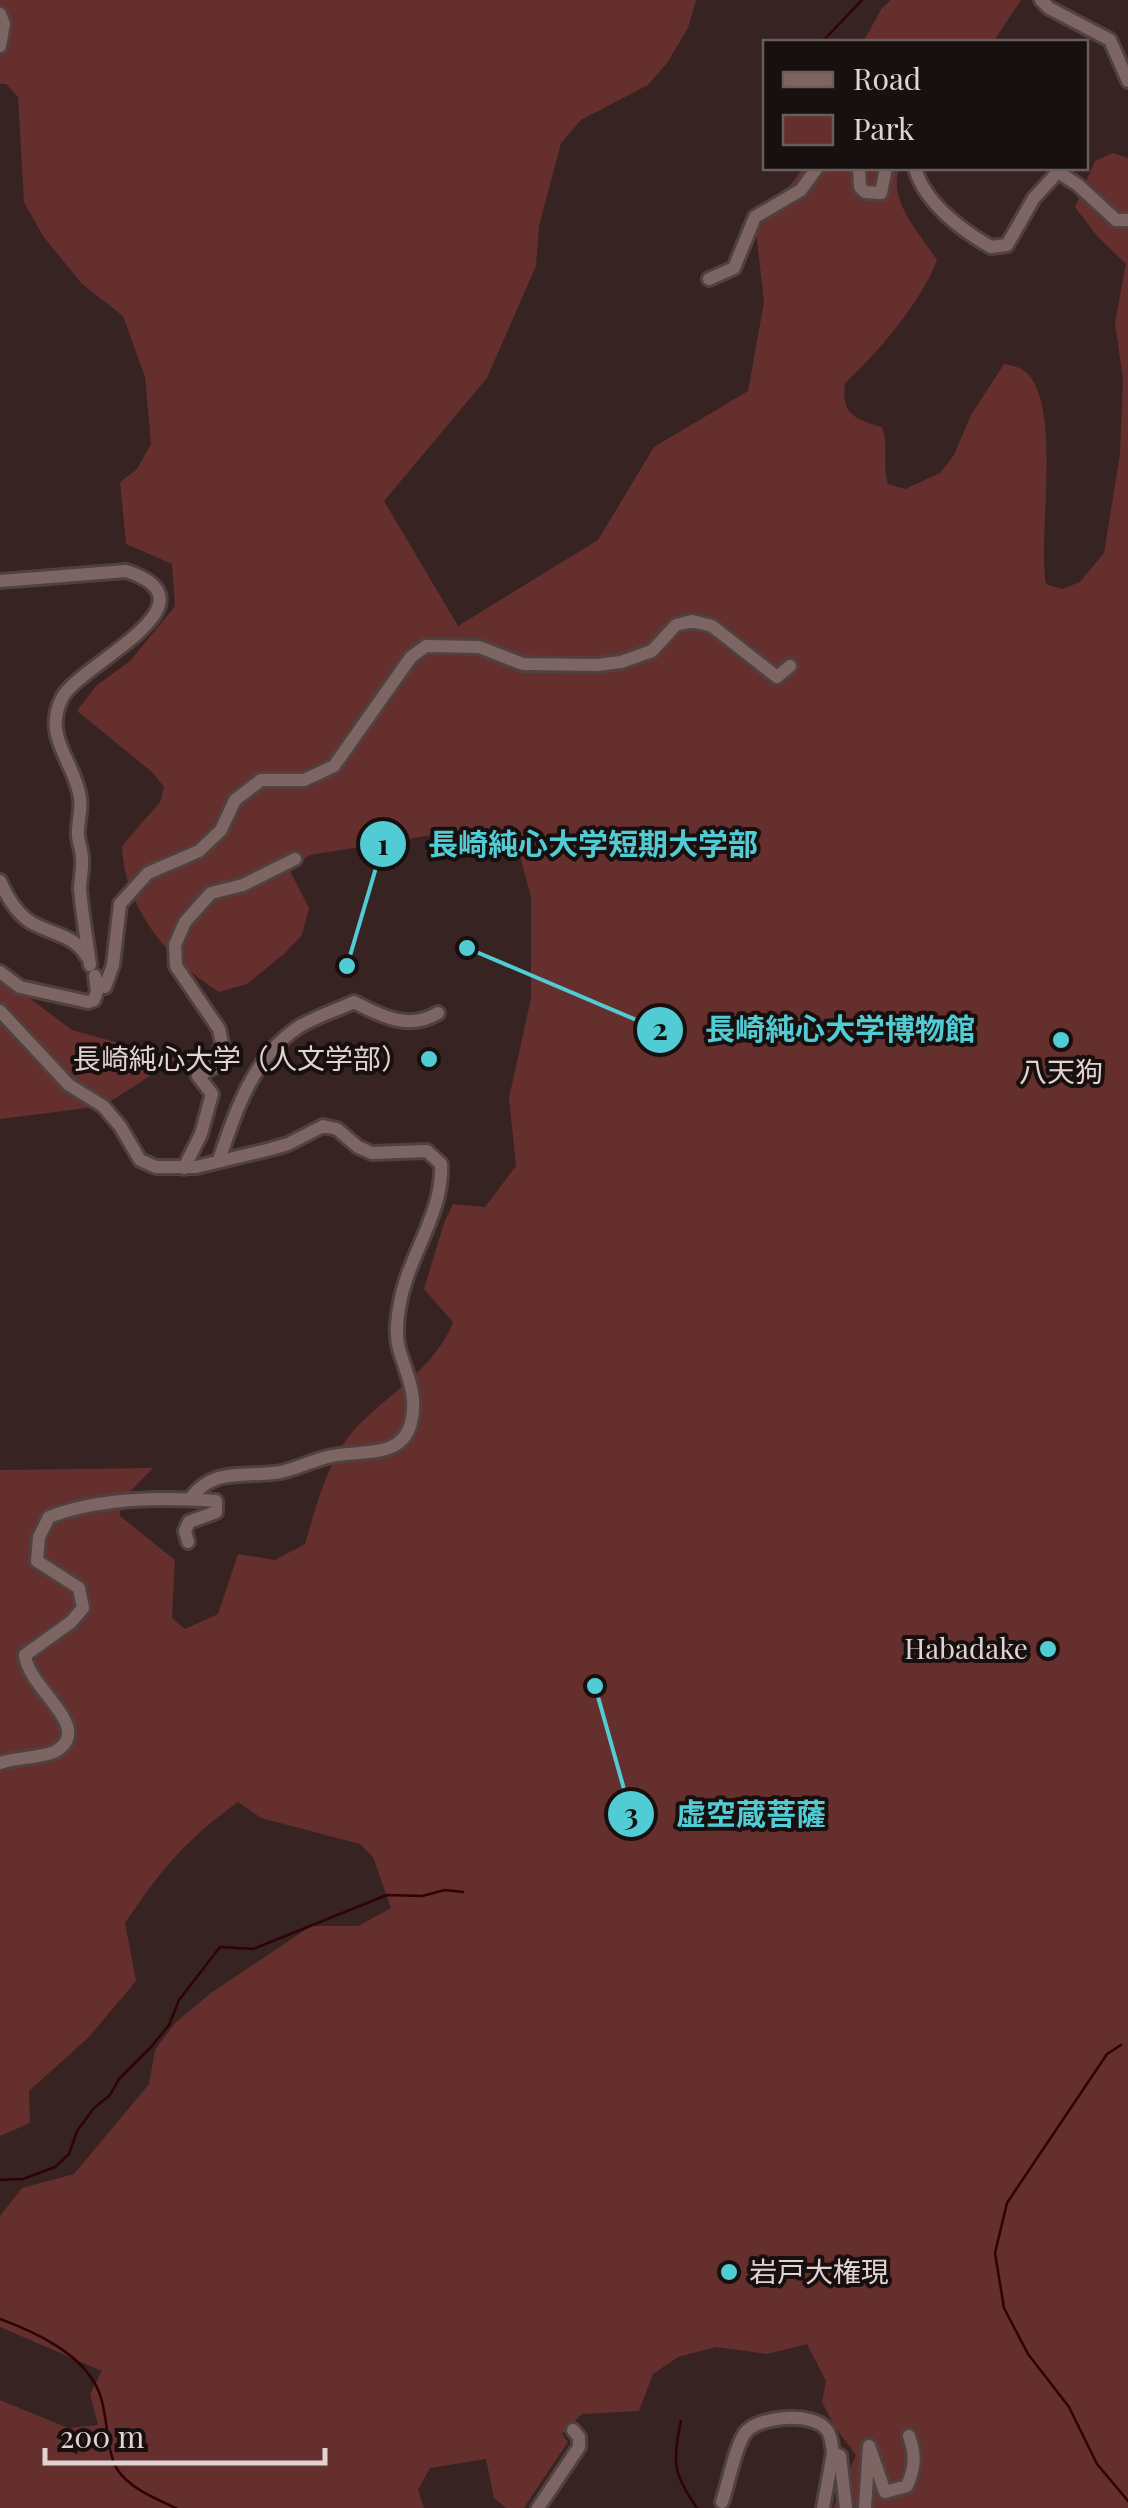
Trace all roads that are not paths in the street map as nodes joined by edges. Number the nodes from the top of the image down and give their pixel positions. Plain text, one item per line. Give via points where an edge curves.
1 (1042, 0) edge
2 (0, 14) edge
3 (0, 46) edge
4 (1128, 81) edge
5 (816, 170) edge
6 (859, 170) edge
7 (886, 170) edge
8 (916, 170) edge
9 (1128, 220) edge
10 (709, 279) dead end
11 (0, 581) edge
12 (790, 666) dead end
13 (295, 859) dead end
14 (0, 881) edge
15 (90, 965) junction
16 (0, 972) edge
17 (97, 981) junction
18 (0, 1011) edge
19 (438, 1014) dead end
20 (219, 1160) junction
21 (184, 1168) junction
22 (190, 1499) junction
23 (188, 1542) dead end
24 (0, 1763) edge
25 (574, 2430) dead end
26 (909, 2436) dead end
27 (833, 2453) junction
28 (722, 2502) dead end
29 (538, 2508) edge
30 (823, 2508) edge
31 (846, 2508) edge
32 (865, 2508) edge

1 - 4 street via 1110,40
2 - 3 street
5 - 10 street via 801,190 756,217 734,268
6 - 7 street via 860,187 872,194 884,188
8 - 9 street via 935,202 991,247 1008,244 1058,172 1116,220
11 - 15 street via 126,571 145,577 161,596 140,633 75,680 55,718 55,736 80,800 80,889
12 - 17 street via 777,677 712,626 692,621 676,625 640,658 597,665 523,664 479,646 426,646 410,657 334,766 304,780 261,780 235,800 221,830 198,851 148,873 120,904 113,965 105,986
13 - 21 street via 212,894 185,922 175,944 176,966 219,1028 222,1043 216,1066 198,1076 212,1094
14 - 15 street via 24,916 75,942
15 - 17 street
16 - 17 street via 20,987 88,1002
18 - 21 street via 69,1085 103,1106 140,1160
19 - 20 street via 392,1021 354,1002 298,1028 260,1066 236,1108
20 - 21 street
20 - 22 street via 288,1144 323,1126 337,1128 364,1151 427,1151 440,1164 439,1194 405,1280 396,1329 413,1385 412,1421 400,1443 278,1472 221,1474
22 - 23 street via 216,1501 217,1507 189,1522
22 - 24 street via 84,1508 44,1524 37,1562 79,1588 82,1608 25,1656 26,1666 66,1717 67,1734 58,1750
25 - 29 street via 579,2447
26 - 32 street via 915,2468 907,2486 885,2492 869,2446
27 - 28 street via 828,2431 815,2420 798,2416 754,2426 744,2434
27 - 30 street
27 - 31 street via 840,2456

